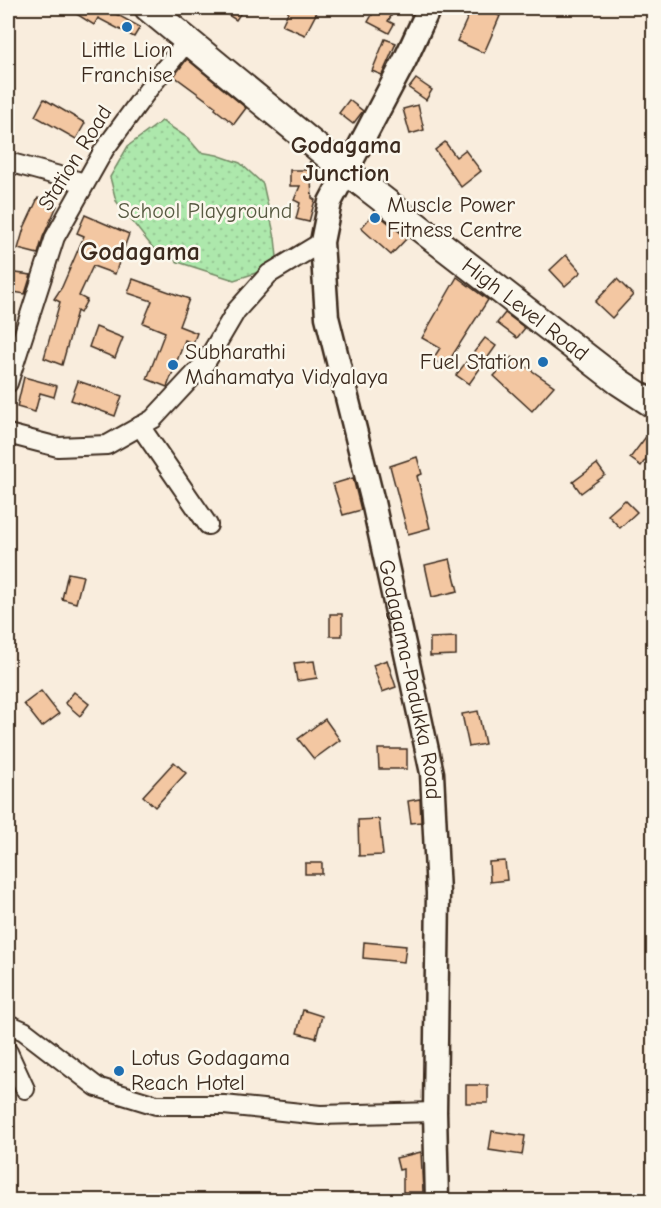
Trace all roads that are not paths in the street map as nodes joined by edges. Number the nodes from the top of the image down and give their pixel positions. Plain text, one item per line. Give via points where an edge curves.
1 (148, 8) edge
2 (429, 8) edge
3 (188, 40) junction
4 (8, 162) edge
5 (346, 171) junction
6 (85, 183) junction
7 (322, 242) junction
8 (8, 383) edge
9 (654, 405) edge
10 (140, 426) junction
11 (8, 434) edge
12 (208, 525) dead end
13 (8, 1024) edge
14 (8, 1052) edge
15 (25, 1089) dead end
16 (435, 1112) junction
17 (437, 1200) edge

1 - 3 highway, High Level Road
2 - 5 main road, Godagama-Padukka Road
3 - 5 highway, High Level Road
3 - 6 street, Station Road via 104,150
4 - 6 street
5 - 7 main road, Godagama-Padukka Road via 330,202
5 - 9 highway, High Level Road
6 - 8 street, Station Road via 55,237
7 - 10 street via 269,274 236,311 206,362 153,419
7 - 16 main road, Godagama-Padukka Road via 327,318 373,502 432,772 438,893
10 - 11 street via 107,445 58,447
10 - 12 street
13 - 16 street via 24,1031 97,1087 156,1105 224,1105 320,1114
14 - 15 street
16 - 17 main road, Godagama-Padukka Road

